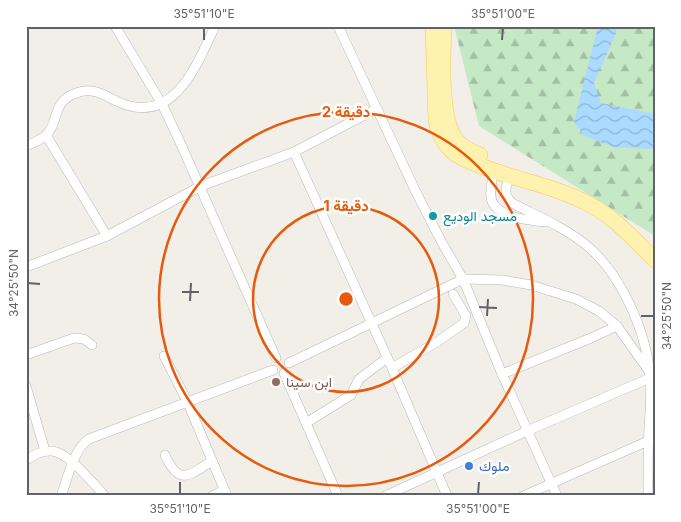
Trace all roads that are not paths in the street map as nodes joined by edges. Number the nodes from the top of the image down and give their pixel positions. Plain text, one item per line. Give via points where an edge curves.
1 (116, 26) edge
2 (215, 26) edge
3 (338, 26) edge
4 (433, 26) edge
5 (444, 26) edge
6 (162, 104) junction
7 (376, 109) junction
8 (46, 135) junction
9 (26, 146) edge
10 (294, 152) junction
11 (511, 176) junction
12 (492, 181) dead end
13 (201, 186) junction
14 (551, 223) junction
15 (107, 236) junction
16 (655, 249) edge
17 (655, 260) edge
18 (26, 267) edge
19 (463, 279) junction
20 (453, 294) dead end
21 (372, 324) junction
22 (617, 326) junction
23 (92, 345) dead end
24 (26, 355) edge
25 (164, 356) dead end
26 (276, 358) junction
27 (387, 358) junction
28 (289, 363) junction
29 (392, 368) junction
30 (273, 370) junction
31 (284, 373) junction
32 (502, 374) junction
33 (650, 375) junction
34 (26, 386) edge
35 (187, 402) junction
36 (306, 423) junction
37 (527, 431) junction
38 (648, 441) junction
39 (45, 451) junction
40 (165, 456) dead end
41 (26, 460) edge
42 (212, 461) junction
43 (74, 463) junction
44 (436, 473) junction
45 (551, 483) junction
46 (655, 492) edge
47 (225, 493) edge
48 (61, 496) edge
49 (105, 496) edge
50 (212, 496) edge
51 (338, 496) edge
52 (385, 496) edge
53 (447, 496) edge
54 (523, 496) edge
55 (557, 496) edge
56 (648, 496) edge

1 - 6 street
2 - 6 street via 196,68 180,90
3 - 7 street
4 - 11 main road via 438,131 452,151 467,161
5 - 16 main road via 445,93 449,128 457,141 497,165 565,184 591,195 619,213
6 - 8 street via 136,106 118,102 100,92 78,92 59,106 52,128
6 - 13 street
7 - 10 street
7 - 19 street
8 - 9 street
8 - 15 street
10 - 13 street
10 - 21 street
11 - 14 street via 505,191 507,199
11 - 17 main road via 560,191 607,214
12 - 14 street via 490,193 494,205 500,210 521,218
13 - 15 street
13 - 26 street
14 - 33 street via 583,242 600,258 621,288 644,344
15 - 18 street
19 - 21 street
19 - 22 street via 502,280 545,290 590,305
19 - 32 street
20 - 29 street via 466,316 464,324
21 - 27 street
21 - 28 street
22 - 32 street
22 - 33 street
23 - 24 street via 84,339 74,338
25 - 35 street
26 - 28 street via 285,358
26 - 30 street
27 - 29 street
27 - 36 street via 358,379 351,394
28 - 31 street
29 - 44 street
30 - 31 street
30 - 35 street
31 - 36 street
32 - 37 street
33 - 37 street
33 - 38 street
34 - 39 street
35 - 42 street
35 - 43 street via 89,439 79,448
36 - 51 street
37 - 44 street
37 - 45 street
38 - 45 street
38 - 56 street
39 - 41 street
39 - 43 street via 53,451
40 - 42 street via 176,474 183,476
42 - 47 street
43 - 48 street
43 - 49 street
44 - 52 street
44 - 53 street
45 - 54 street
45 - 55 street
46 - 56 street
47 - 50 street

